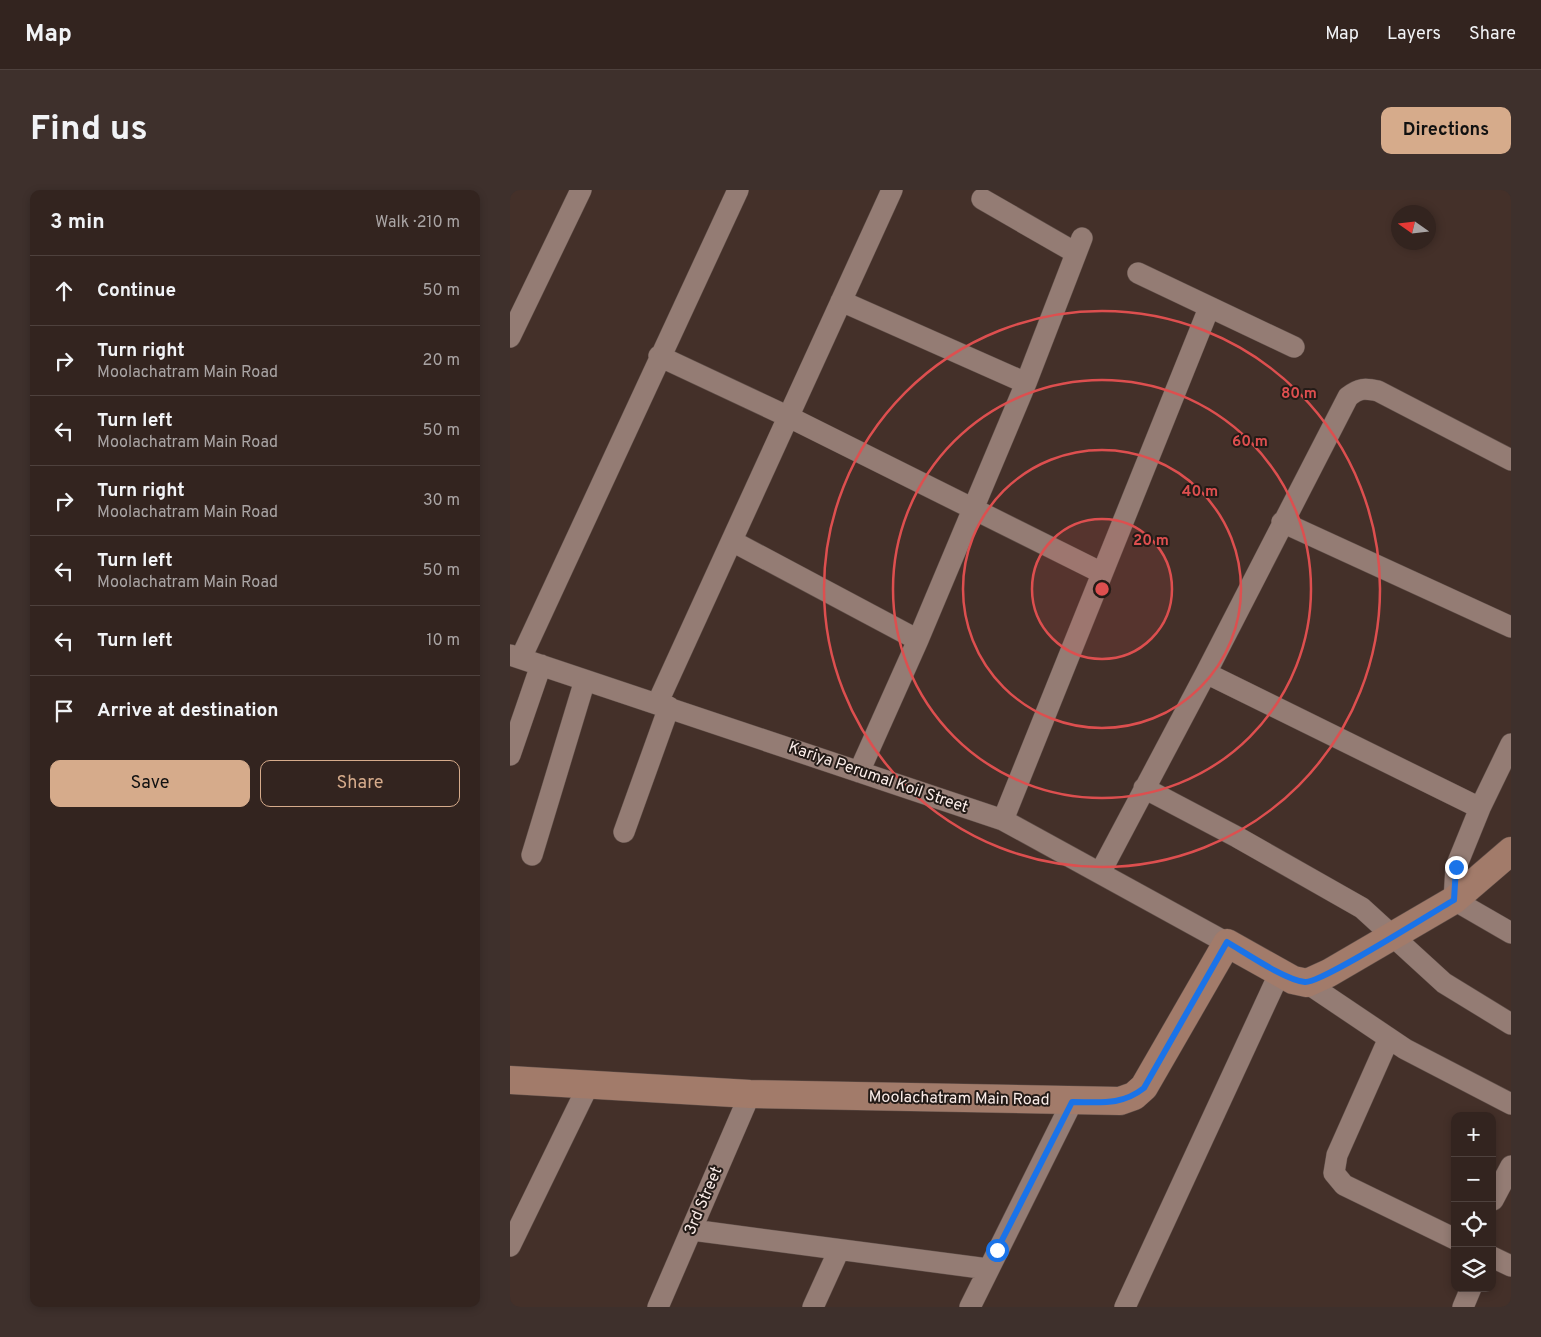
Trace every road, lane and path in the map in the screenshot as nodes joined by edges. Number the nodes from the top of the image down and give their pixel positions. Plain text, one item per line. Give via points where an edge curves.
1 (581, 190) edge
2 (738, 190) edge
3 (892, 190) edge
4 (982, 199) dead end
5 (1138, 273) dead end
6 (841, 301) junction
7 (1209, 308) junction
8 (510, 338) edge
9 (1294, 347) dead end
10 (659, 356) junction
11 (1026, 383) junction
12 (789, 417) junction
13 (1511, 460) edge
14 (973, 510) junction
15 (1282, 522) junction
16 (732, 541) junction
17 (1102, 573) junction
18 (1511, 627) edge
19 (918, 640) junction
20 (515, 657) edge
21 (541, 665) junction
22 (1206, 673) junction
23 (585, 680) junction
24 (663, 706) junction
25 (1511, 744) edge
26 (510, 755) edge
27 (859, 772) junction
28 (1144, 788) junction
29 (1480, 808) junction
30 (1002, 820) junction
31 (624, 832) dead end
32 (1511, 851) edge
33 (532, 856) dead end
34 (1100, 873) junction
35 (1454, 900) junction
36 (1511, 933) edge
37 (1392, 936) junction
38 (1227, 942) junction
39 (1280, 972) junction
40 (1307, 983) junction
41 (1511, 1024) edge
42 (1389, 1038) junction
43 (510, 1080) edge
44 (589, 1084) junction
45 (750, 1094) junction
46 (1072, 1102) junction
47 (1511, 1104) edge
48 (1511, 1166) edge
49 (1496, 1194) edge
50 (692, 1230) junction
51 (1451, 1237) edge
52 (510, 1246) edge
53 (840, 1250) junction
54 (1496, 1259) edge
55 (1511, 1266) edge
56 (988, 1269) junction
57 (1469, 1292) edge
58 (658, 1307) edge
59 (812, 1307) edge
60 (970, 1307) edge
61 (1125, 1307) edge
62 (1463, 1307) edge

1 - 8 street
2 - 10 street
3 - 6 street
4 - 11 street via 1079,246
5 - 7 street
6 - 11 street
6 - 12 street
7 - 9 street
7 - 17 street
10 - 12 street
10 - 20 street
11 - 14 street
12 - 14 street
12 - 16 street
13 - 15 street via 1378,391 1356,390 1348,397
14 - 17 street
14 - 19 street
15 - 18 street
15 - 22 street
16 - 19 street
16 - 24 street
17 - 30 street
19 - 27 street
20 - 21 street, Kariya Perumal Koil Street
21 - 23 street, Kariya Perumal Koil Street
21 - 26 street
22 - 28 street
22 - 29 street
23 - 24 street, Kariya Perumal Koil Street
23 - 33 street
24 - 27 street, Kariya Perumal Koil Street
24 - 31 street
25 - 29 street
27 - 30 street, Kariya Perumal Koil Street
28 - 34 street
28 - 37 street via 1362,908
29 - 35 street via 1456,867
30 - 34 street, Kariya Perumal Koil Street
32 - 35 street
34 - 38 street, Kariya Perumal Koil Street
35 - 36 street
35 - 37 street
37 - 40 street
37 - 41 street via 1444,983
38 - 39 street
38 - 46 street, Moolachatram Main Road via 1144,1088 1120,1102
39 - 40 street via 1293,980
39 - 61 street
40 - 42 street
42 - 47 street
42 - 51 street via 1337,1155 1334,1173 1344,1185
43 - 44 street, Moolachatram Main Road
44 - 45 street, Moolachatram Main Road
44 - 52 street
45 - 46 street, Moolachatram Main Road
45 - 50 street, 3rd Street
46 - 56 street
48 - 49 street
50 - 53 street
50 - 58 street, 3rd Street
53 - 56 street
53 - 59 street
54 - 55 street
56 - 60 street
57 - 62 street

